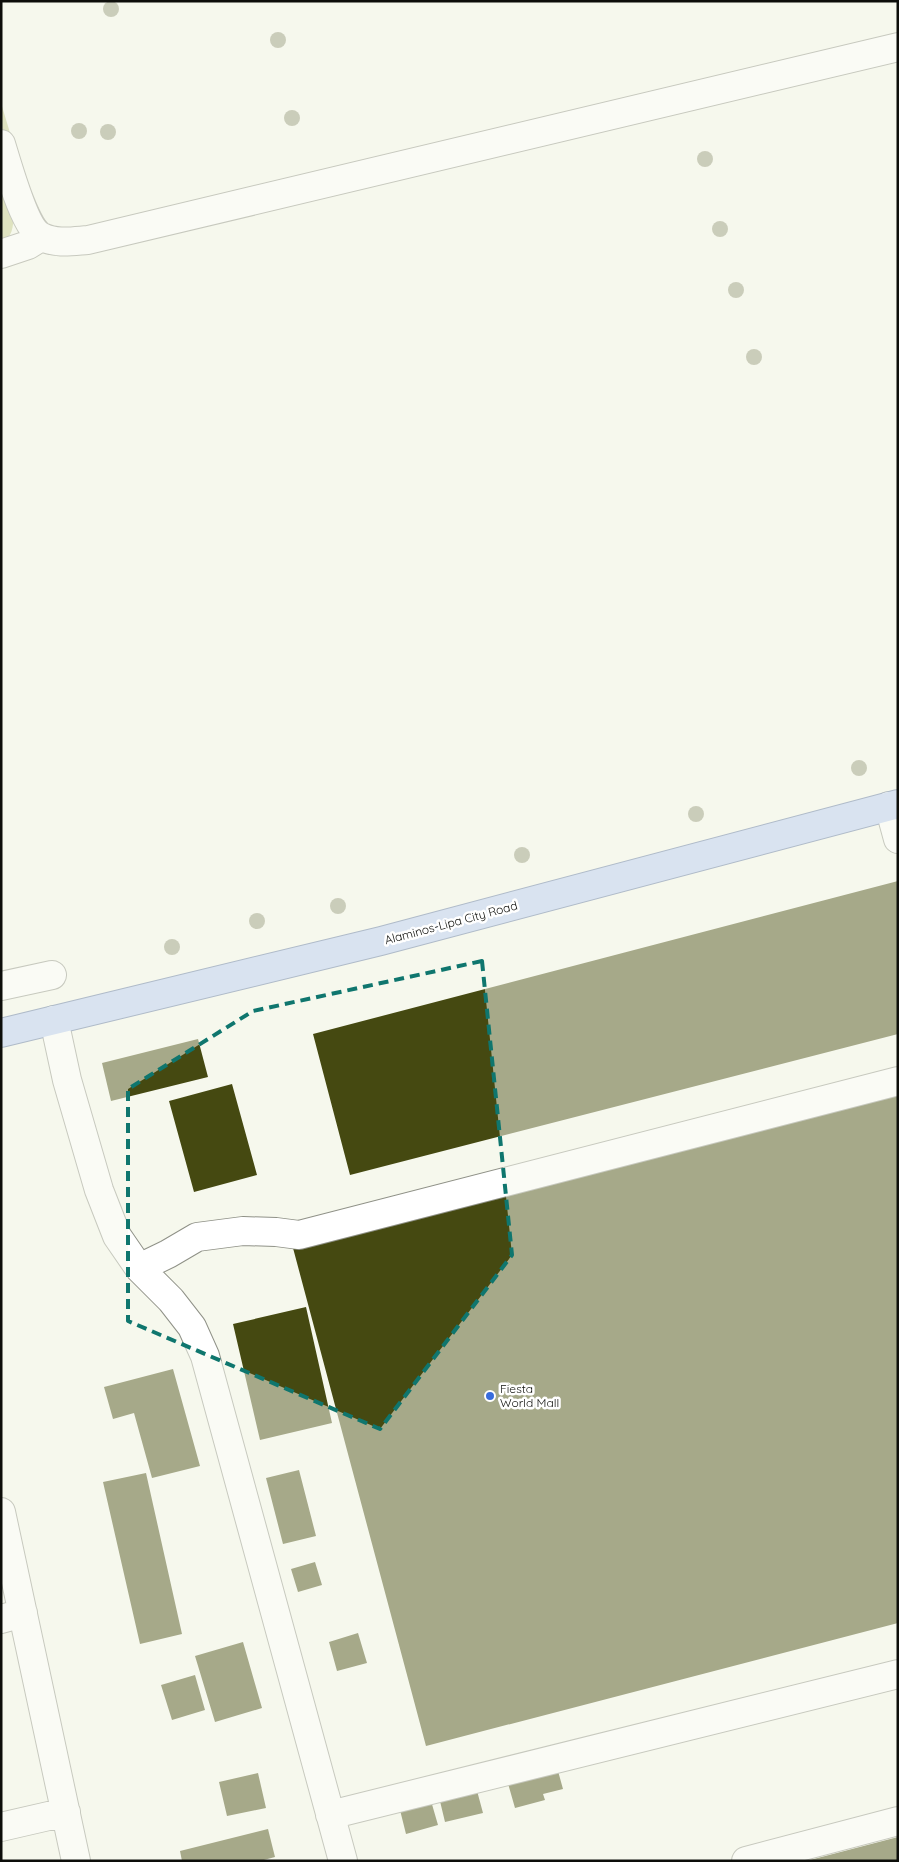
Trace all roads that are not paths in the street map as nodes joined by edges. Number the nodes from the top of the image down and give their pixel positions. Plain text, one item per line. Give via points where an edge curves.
1 (898, 47) edge
2 (1, 144) edge
3 (42, 237) junction
4 (1, 254) edge
5 (893, 805) edge
6 (898, 839) edge
7 (52, 975) dead end
8 (1, 986) edge
9 (54, 1020) junction
10 (1, 1033) edge
11 (898, 1081) edge
12 (138, 1268) junction
13 (1, 1512) edge
14 (12, 1616) edge
15 (898, 1674) edge
16 (66, 1812) junction
17 (330, 1816) junction
18 (898, 1821) edge
19 (1, 1827) edge
20 (76, 1861) edge
21 (342, 1861) edge
22 (746, 1861) edge

1 - 3 street via 88,240 61,241
2 - 3 street via 32,229
3 - 4 street
5 - 6 street
5 - 9 main road, Alaminos-Lipa City Road via 381,941
7 - 8 street
9 - 10 main road, Alaminos-Lipa City Road
9 - 12 street via 67,1080 99,1190 117,1236
11 - 12 street via 299,1234 243,1231 197,1237
12 - 17 street via 192,1326 205,1356
13 - 14 street
14 - 16 street
15 - 17 street
16 - 19 street
16 - 20 street
17 - 21 street
18 - 22 street

